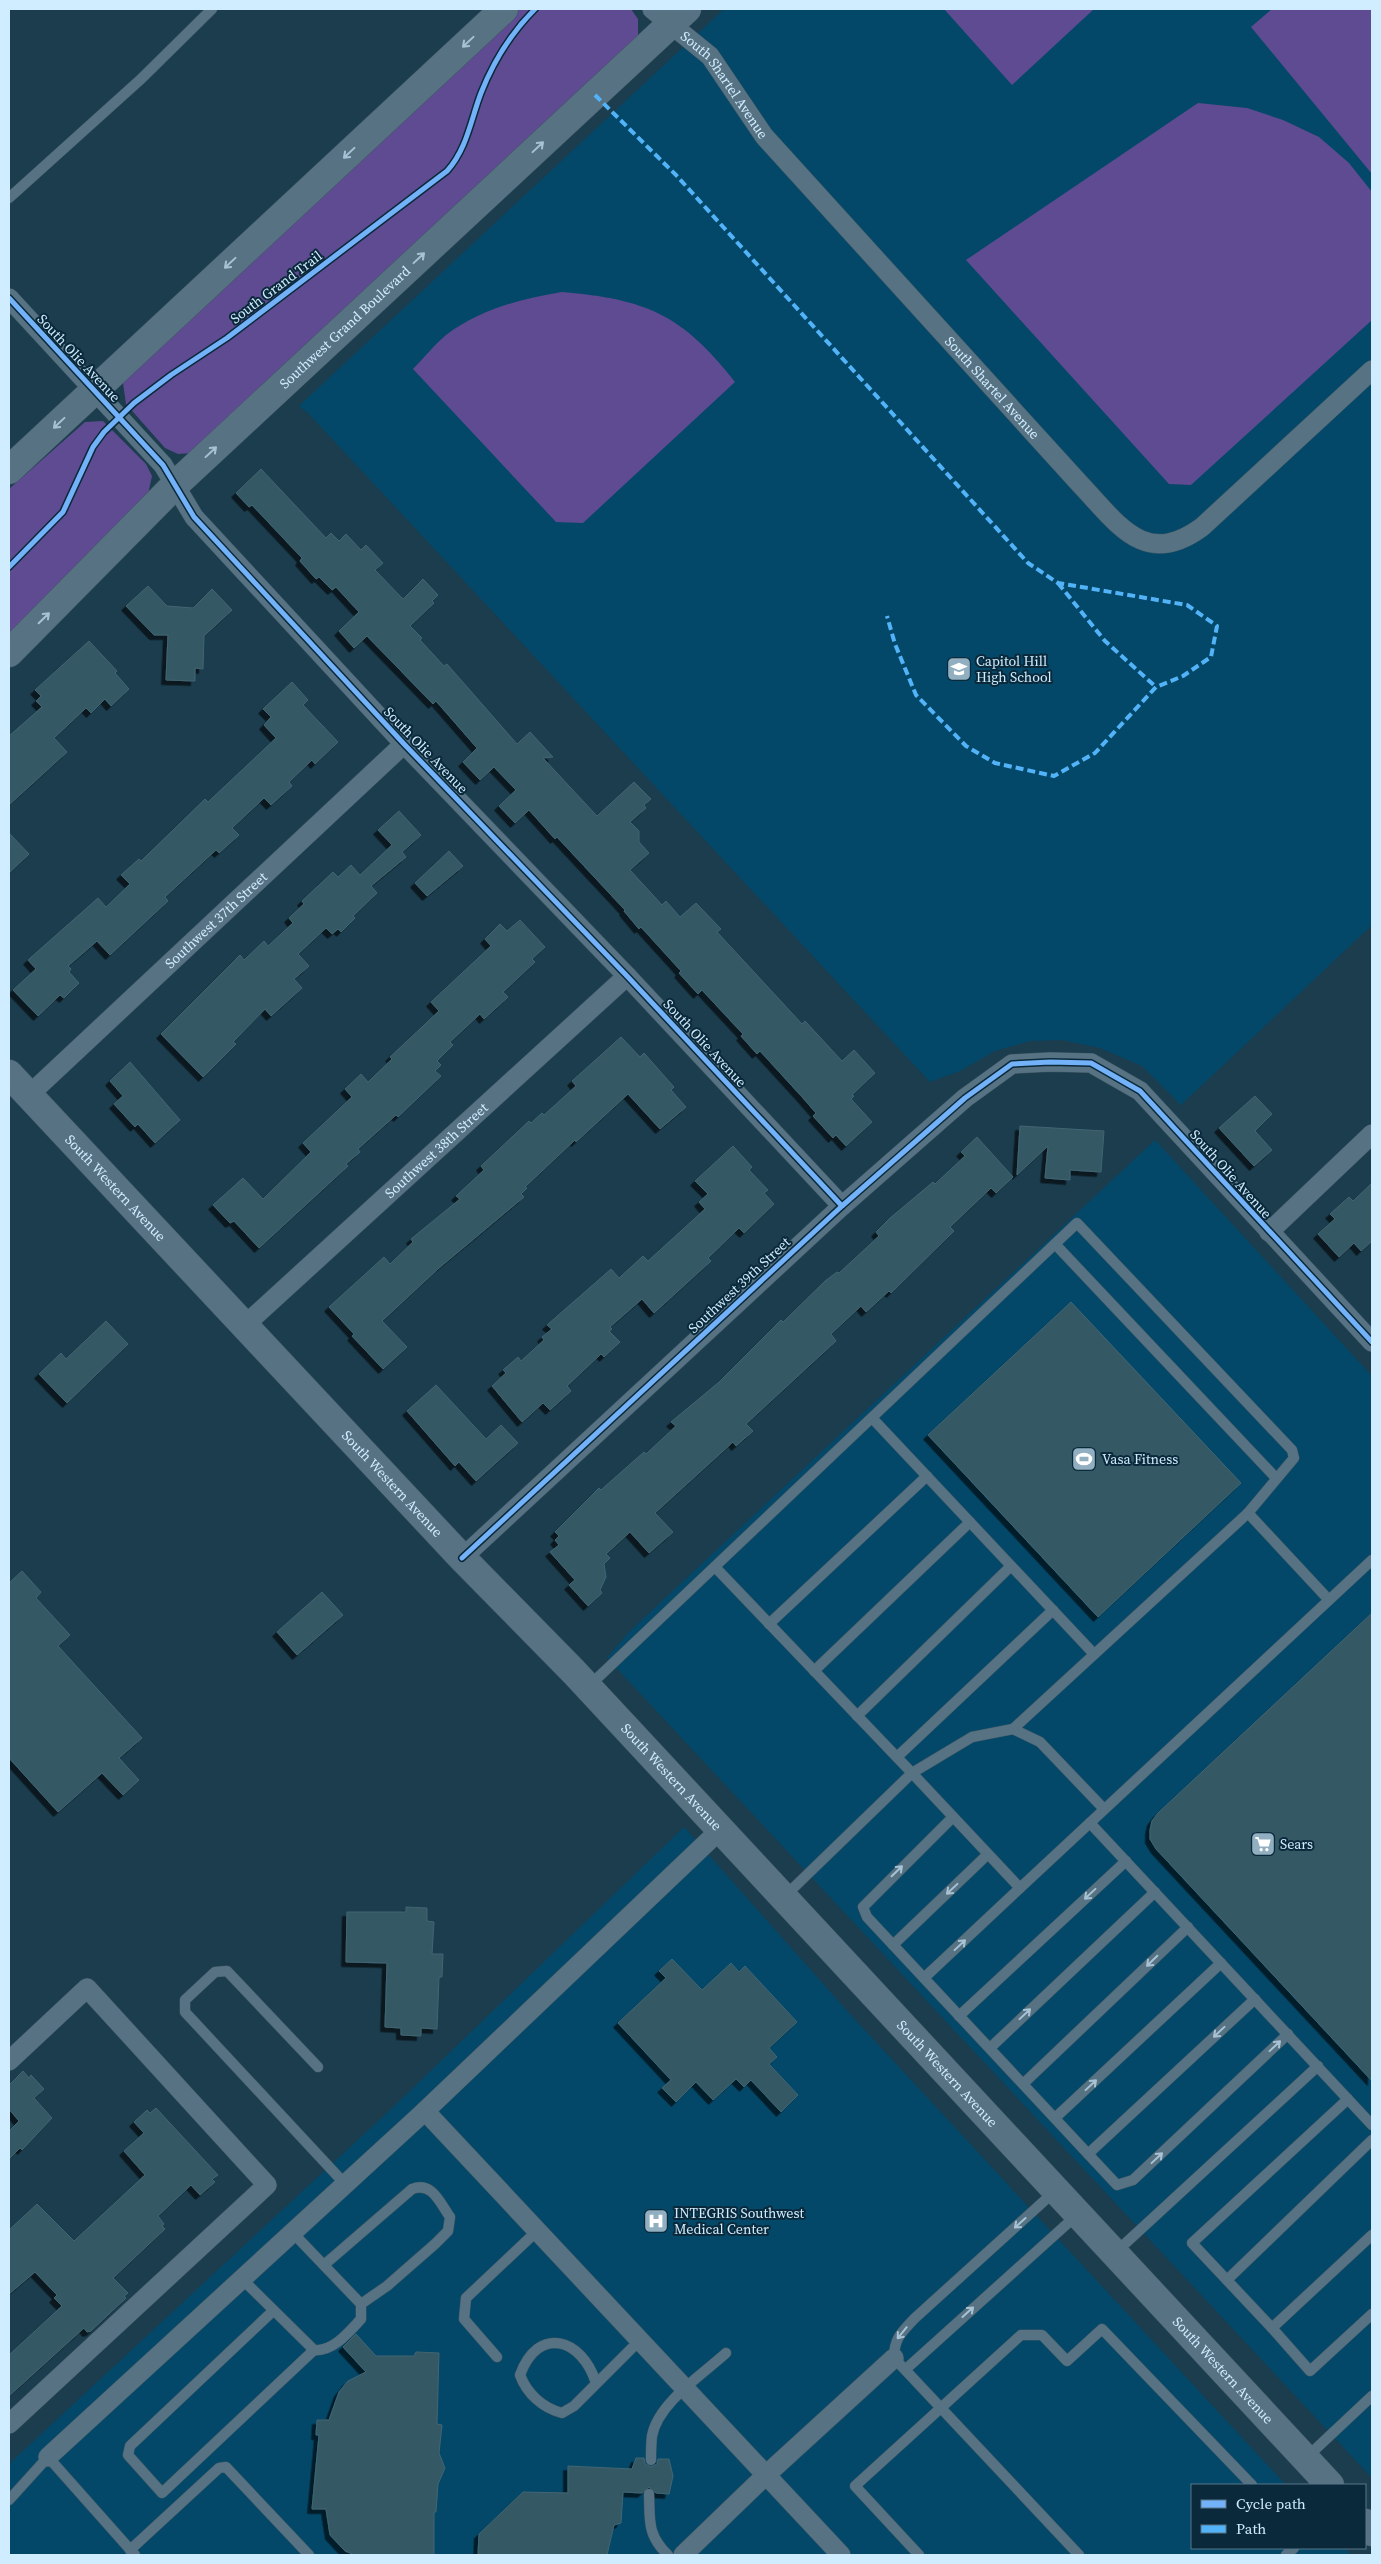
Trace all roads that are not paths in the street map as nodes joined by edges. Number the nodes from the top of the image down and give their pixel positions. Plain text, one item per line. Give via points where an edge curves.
1 (212, 9) edge
2 (504, 9) edge
3 (670, 14) edge
4 (9, 198) edge
5 (9, 298) edge
6 (1372, 370) edge
7 (94, 390) junction
8 (9, 470) edge
9 (175, 485) junction
10 (9, 652) edge
11 (404, 744) junction
12 (627, 976) junction
13 (1050, 1062) joint
14 (9, 1074) edge
15 (28, 1095) junction
16 (1372, 1134) edge
17 (842, 1206) junction
18 (1269, 1232) junction
19 (1055, 1244) junction
20 (245, 1325) junction
21 (1372, 1342) edge
22 (873, 1419) junction
23 (927, 1476) junction
24 (1276, 1478) junction
25 (1248, 1513) junction
26 (970, 1522) junction
27 (462, 1558) junction
28 (1372, 1560) edge
29 (1011, 1566) junction
30 (716, 1568) junction
31 (1329, 1600) junction
32 (1053, 1610) junction
33 (769, 1624) junction
34 (1094, 1654) junction
35 (814, 1671) junction
36 (588, 1687) junction
37 (857, 1716) junction
38 (1013, 1729) junction
39 (897, 1758) junction
40 (912, 1773) junction
41 (1104, 1809) junction
42 (953, 1816) junction
43 (1090, 1823) junction
44 (721, 1829) junction
45 (987, 1855) junction
46 (1126, 1861) junction
47 (1020, 1888) junction
48 (1155, 1892) junction
49 (783, 1898) junction
50 (1188, 1927) junction
51 (893, 1945) junction
52 (1221, 1963) junction
53 (924, 1978) junction
54 (1255, 1999) junction
55 (960, 2016) junction
56 (1288, 2034) junction
57 (990, 2048) junction
58 (9, 2061) edge
59 (1318, 2066) junction
60 (318, 2067) dead end
61 (1023, 2084) junction
62 (1348, 2099) junction
63 (425, 2111) junction
64 (1055, 2118) junction
65 (1372, 2125) edge
66 (1372, 2140) edge
67 (1088, 2154) junction
68 (345, 2184) junction
69 (1056, 2190) junction
70 (1078, 2213) junction
71 (537, 2231) junction
72 (292, 2233) junction
73 (1372, 2235) edge
74 (1115, 2252) junction
75 (324, 2266) junction
76 (242, 2279) junction
77 (1227, 2280) junction
78 (361, 2304) junction
79 (273, 2311) junction
80 (1372, 2314) edge
81 (1272, 2328) junction
82 (640, 2340) junction
83 (314, 2350) junction
84 (726, 2353) dead end
85 (497, 2357) dead end
86 (900, 2363) junction
87 (596, 2383) junction
88 (686, 2390) junction
89 (1372, 2396) edge
90 (941, 2406) junction
91 (9, 2424) edge
92 (48, 2457) junction
93 (1305, 2459) junction
94 (651, 2460) dead end
95 (766, 2475) junction
96 (1251, 2484) edge
97 (1329, 2484) edge
98 (649, 2494) dead end
99 (9, 2500) edge
100 (132, 2552) edge
101 (309, 2555) edge
102 (668, 2555) edge
103 (683, 2555) edge
104 (841, 2555) edge
105 (919, 2555) edge
106 (1079, 2555) edge

1 - 4 lane via 141,79
2 -> 7 main road
3 - 6 street, South Shartel Avenue via 710,56 764,136 1080,484 1124,530 1144,542 1154,545 1178,542 1202,527
9 -> 3 main road, Southwest Grand Boulevard
5 - 7 street, South Olie Avenue
7 -> 8 main road
7 - 9 street, South Olie Avenue via 163,465
10 -> 9 main road, Southwest Grand Boulevard
9 - 11 street, South Olie Avenue via 194,517
11 - 12 street, South Olie Avenue
11 - 15 street, Southwest 37th Street
12 - 17 street, South Olie Avenue
12 - 20 street, Southwest 38th Street
13 - 17 street, Southwest 39th Street via 1012,1064 965,1098
13 - 18 street, South Olie Avenue via 1092,1063 1140,1091
14 - 15 main road, South Western Avenue
15 - 20 main road, South Western Avenue
16 - 18 street
17 - 27 street, Southwest 39th Street
18 - 21 street, South Olie Avenue
19 - 22 lane
19 - 24 lane
19 - 24 lane via 1077,1224 1292,1450 1294,1458
20 - 27 main road, South Western Avenue
22 - 23 lane
22 - 30 lane
23 - 26 lane
23 - 33 lane
24 - 25 lane
25 - 31 lane
25 - 34 lane
26 - 29 lane
26 - 35 lane
27 - 36 main road, South Western Avenue
28 - 31 lane
29 - 32 lane
29 - 37 lane
30 - 33 lane
30 - 36 lane
31 - 41 lane
32 - 34 lane
32 - 39 lane
33 - 35 lane
34 - 38 lane
35 - 37 lane
36 - 44 main road, South Western Avenue
37 - 39 lane
38 - 40 lane via 972,1737
38 - 41 lane via 1040,1742
39 - 40 lane
40 - 42 lane
40 - 49 lane
41 - 43 lane
42 - 45 lane
51 -> 42 lane via 863,1907
43 - 46 lane
43 - 47 lane
44 - 49 main road, South Western Avenue
44 - 63 street
45 - 47 lane
45 -> 51 lane
46 - 48 lane
46 -> 55 lane
53 -> 47 lane
48 - 50 lane
57 -> 48 lane
49 - 69 main road, South Western Avenue
50 - 52 lane
50 -> 61 lane
51 - 53 lane
52 - 54 lane
64 -> 52 lane
53 - 55 lane
54 - 56 lane
54 -> 67 lane
55 - 57 lane
56 - 59 lane
67 -> 56 lane via 1117,2185 1133,2180
57 - 61 lane
58 - 91 street via 87,1988 267,2184
59 - 62 lane
59 - 74 lane
60 - 68 lane via 227,1971 215,1972 185,2000 185,2012
61 - 64 lane
62 - 65 lane
62 - 77 lane via 1192,2243
63 - 68 street
63 - 71 street
64 - 67 lane
66 - 77 lane
68 - 72 street
69 - 70 main road, South Western Avenue
69 -> 86 lane via 915,2318 894,2345
70 - 74 main road, South Western Avenue
86 -> 70 lane
71 - 82 street
71 - 85 lane via 466,2298 464,2319
72 - 75 lane
72 - 76 street
73 - 81 lane
74 - 93 main road, South Western Avenue
75 - 78 lane
75 - 78 lane via 412,2189 421,2185 429,2187 450,2217 448,2231 387,2286
76 - 79 lane
76 - 92 street
77 - 81 lane
78 - 83 lane via 361,2319 344,2337 321,2351
79 - 83 lane
79 - 83 lane via 130,2446 128,2455 162,2493
80 - 81 lane via 1310,2371
82 - 87 lane
82 - 88 street
84 - 88 lane
86 - 90 lane
86 - 95 street
87 - 87 lane via 574,2406 562,2413 549,2410 524,2385 520,2376 523,2366 534,2353 545,2343 556,2341 588,2362
88 - 94 lane via 670,2401 659,2418 652,2436
88 - 95 street
89 - 93 lane
90 - 96 lane via 1021,2335 1042,2335 1066,2361 1102,2329
90 - 105 lane via 855,2486
90 - 106 lane
92 - 99 lane
92 - 100 lane
93 - 97 main road, South Western Avenue
95 - 103 street
95 - 104 street
98 - 102 lane via 655,2542
100 - 101 lane via 219,2468 226,2467

